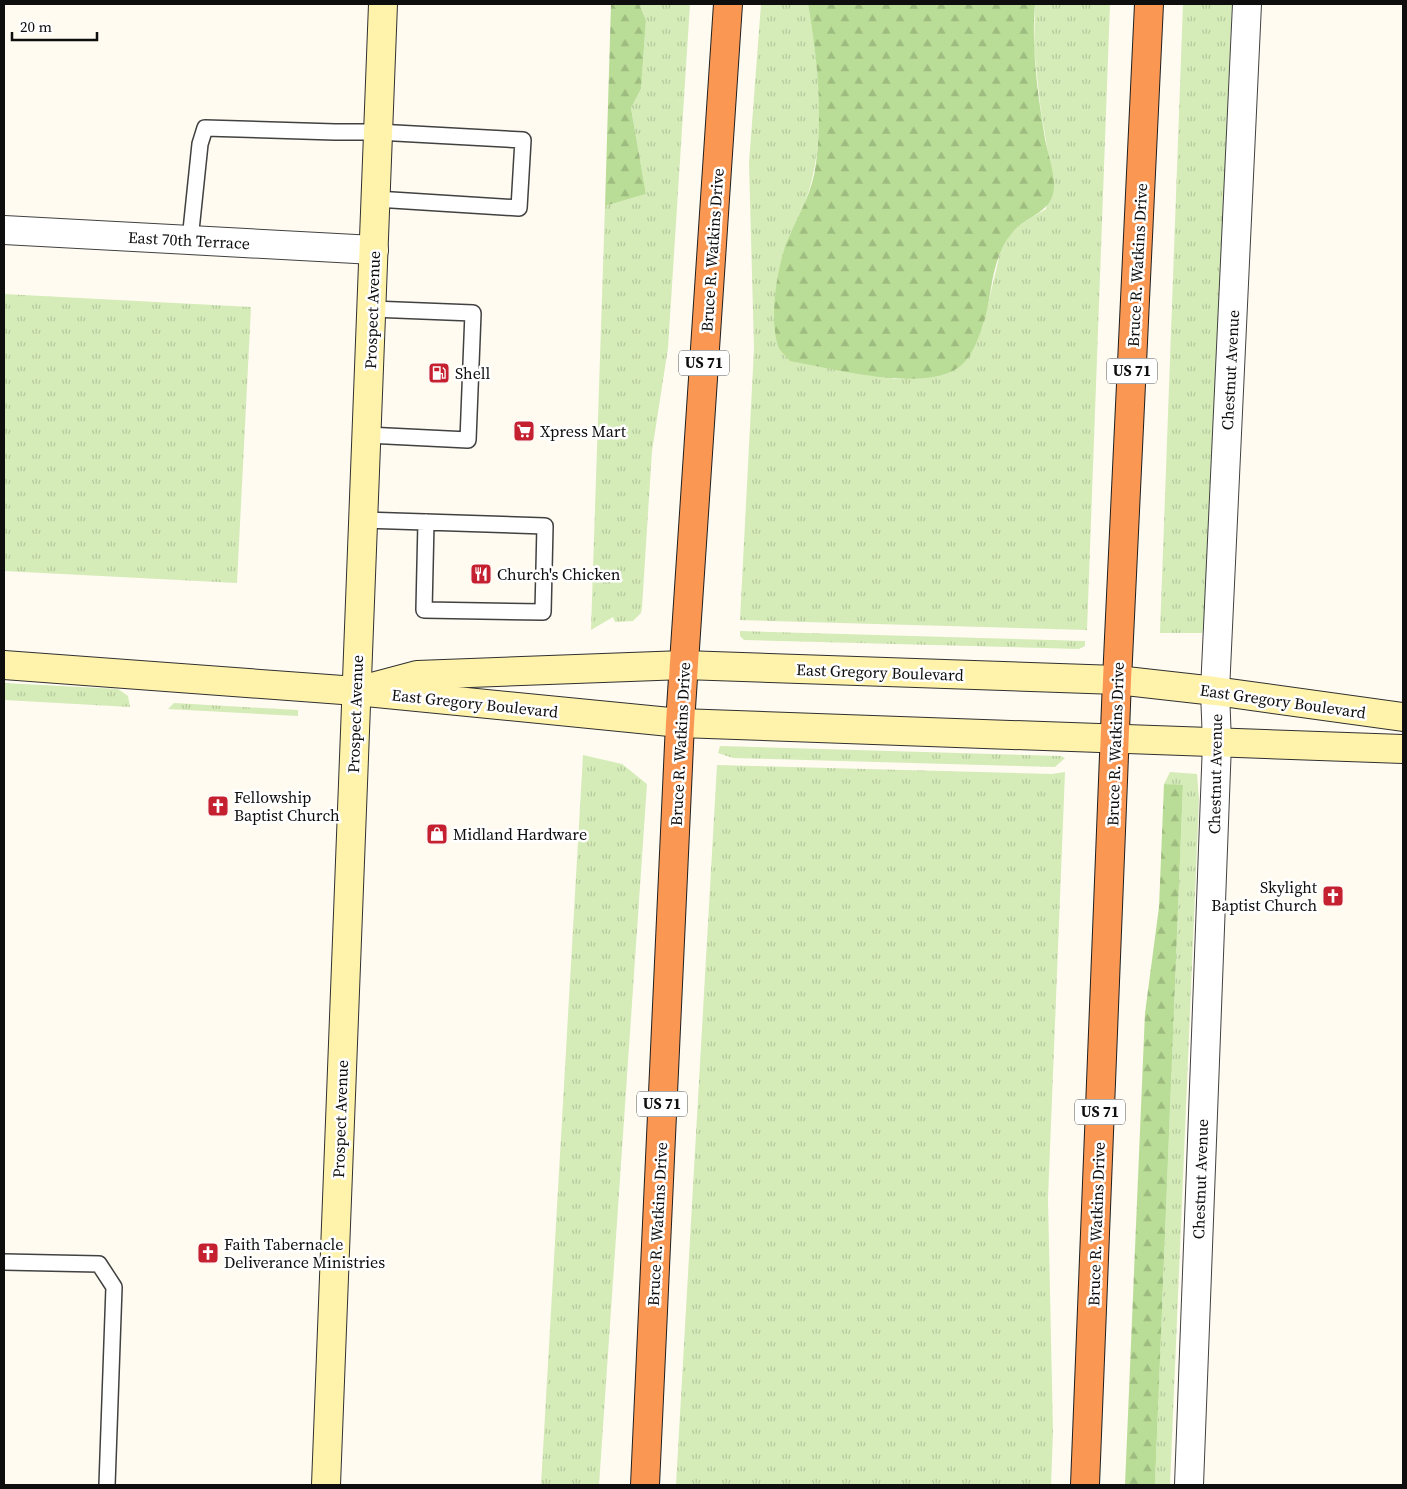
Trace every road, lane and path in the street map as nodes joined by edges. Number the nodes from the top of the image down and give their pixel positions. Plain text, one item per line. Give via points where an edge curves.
1 (383, 4) edge
2 (728, 4) edge
3 (1149, 4) edge
4 (1247, 4) edge
5 (377, 132) junction
6 (376, 199) junction
7 (4, 230) edge
8 (190, 240) junction
9 (374, 250) junction
10 (372, 309) junction
11 (367, 435) junction
12 (363, 520) junction
13 (426, 522) junction
14 (4, 665) edge
15 (684, 665) junction
16 (1117, 680) junction
17 (356, 691) junction
18 (1215, 691) junction
19 (1403, 718) edge
20 (680, 723) junction
21 (1116, 738) junction
22 (1217, 743) junction
23 (1403, 749) edge
24 (4, 1262) edge
25 (107, 1485) edge
26 (326, 1485) edge
27 (645, 1485) edge
28 (1084, 1485) edge
29 (1189, 1485) edge

1 - 5 main road, Prospect Avenue
2 - 15 highway, Bruce R. Watkins Drive / US 71
3 - 16 highway, Bruce R. Watkins Drive / US 71
4 - 18 street, Chestnut Avenue
5 - 6 main road, Prospect Avenue
5 - 6 lane via 523,140 519,208
5 - 8 lane via 205,128 200,144
6 - 9 main road, Prospect Avenue
7 - 8 street, East 70th Terrace
8 - 9 street, East 70th Terrace
9 - 10 main road, Prospect Avenue
10 - 11 main road, Prospect Avenue
10 - 11 lane via 473,313 468,440
11 - 12 main road, Prospect Avenue
12 - 13 lane
12 - 17 main road, Prospect Avenue
13 - 13 lane via 424,610 543,612 545,526
14 - 17 main road, East Gregory Boulevard
15 - 16 main road, East Gregory Boulevard
15 - 17 main road, East Gregory Boulevard via 417,675
15 - 20 highway, Bruce R. Watkins Drive / US 71
16 - 18 main road, East Gregory Boulevard
16 - 21 highway, Bruce R. Watkins Drive / US 71
17 - 20 main road, East Gregory Boulevard
17 - 26 main road, Prospect Avenue
18 - 19 main road, East Gregory Boulevard
18 - 22 street, Chestnut Avenue
20 - 21 main road, East Gregory Boulevard
20 - 27 highway, Bruce R. Watkins Drive / US 71
21 - 22 main road, East Gregory Boulevard
21 - 28 highway, Bruce R. Watkins Drive / US 71
22 - 23 main road, East Gregory Boulevard
22 - 29 street, Chestnut Avenue
24 - 25 lane via 100,1264 114,1287

